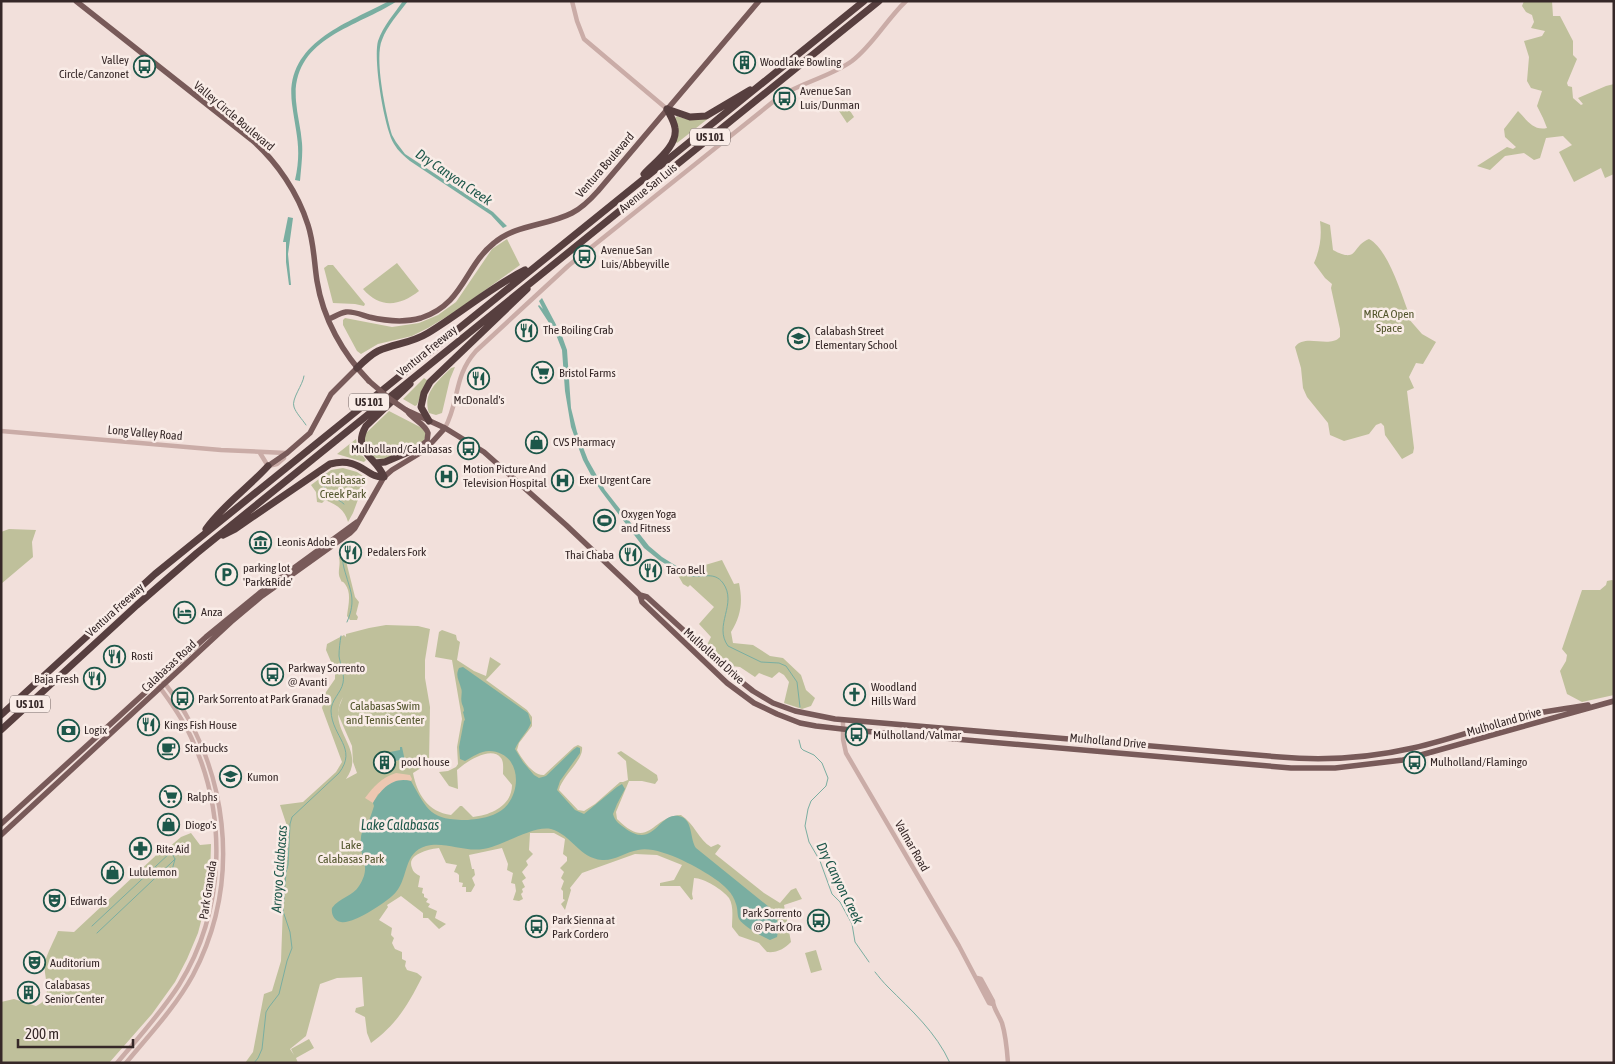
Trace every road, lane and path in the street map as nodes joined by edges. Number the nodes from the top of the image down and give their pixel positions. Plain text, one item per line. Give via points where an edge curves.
1 (76, 1) edge
2 (572, 1) edge
3 (759, 1) edge
4 (864, 1) edge
5 (879, 1) edge
6 (906, 1) edge
7 (760, 85) junction
8 (667, 109) junction
9 (627, 193) junction
10 (537, 265) junction
11 (542, 274) junction
12 (328, 319) junction
13 (432, 361) junction
14 (357, 368) junction
15 (406, 410) junction
16 (429, 421) junction
17 (445, 428) junction
18 (1, 431) edge
19 (420, 447) junction
20 (260, 453) junction
21 (287, 453) junction
22 (375, 463) junction
23 (268, 466) junction
24 (384, 477) junction
25 (356, 522) junction
26 (199, 538) junction
27 (212, 541) junction
28 (640, 595) junction
29 (686, 632) junction
30 (679, 638) junction
31 (158, 680) junction
32 (163, 685) junction
33 (1614, 700) edge
34 (1, 715) edge
35 (115, 719) junction
36 (843, 720) junction
37 (120, 724) junction
38 (842, 729) junction
39 (1, 730) edge
40 (54, 780) junction
41 (1, 824) edge
42 (1, 835) edge
43 (117, 1063) edge
44 (126, 1063) edge
45 (1008, 1063) edge

1 - 12 main road, Valley Circle Boulevard via 252,140 272,161 300,203 313,244 317,283
2 - 8 street via 584,38
3 - 8 main road, Ventura Boulevard
4 - 7 highway, Ventura Freeway / US 101
5 - 11 highway, Ventura Freeway / US 101
6 - 17 street, Avenue San Luis via 859,55 844,66 779,97 559,273 466,363
7 - 8 highway via 706,116 690,117
7 - 9 highway, Ventura Freeway / US 101
8 - 9 highway via 676,131 671,145
8 - 12 main road, Ventura Boulevard via 582,207 500,238 482,255 455,296 439,309 421,318 404,321 349,312
9 - 10 highway, Ventura Freeway / US 101
10 - 14 highway via 515,275 428,333 410,343 380,350
10 - 26 highway, Ventura Freeway / US 101
11 - 13 highway, Ventura Freeway / US 101
11 - 16 highway via 430,382 421,407
12 - 14 main road, Valley Circle Boulevard
13 - 22 highway via 366,426 362,445
13 - 27 highway, Ventura Freeway / US 101
14 - 15 main road, Mulholland Drive, bridge
14 - 21 main road via 331,394 310,433
15 - 16 main road, Mulholland Drive
15 - 19 main road via 427,429 427,441
16 - 17 main road, Mulholland Drive
17 - 24 main road, Calabasas Road via 425,450
17 - 28 main road, Mulholland Drive via 506,470
18 - 20 street, Long Valley Road
19 - 22 highway
19 - 24 main road via 391,467
20 - 21 street, Long Valley Road
20 - 23 street
21 - 23 main road
22 - 24 highway
23 - 26 highway via 216,514
24 - 25 main road, Calabasas Road
24 - 27 highway via 378,478 353,463 330,464 235,529
25 - 31 main road, Calabasas Road via 247,603
25 - 32 main road, Calabasas Road via 355,528 339,542 249,606
26 - 34 highway, Ventura Freeway / US 101
27 - 39 highway, Ventura Freeway / US 101
28 - 29 main road, Mulholland Drive via 647,597
28 - 30 main road, Mulholland Drive via 642,602
29 - 30 main road
29 - 36 main road, Mulholland Drive via 740,682 766,699 805,714
30 - 38 main road, Mulholland Drive via 734,689 754,703 800,723
31 - 32 street, Park Granada
31 - 35 main road, Calabasas Road
32 - 37 main road, Calabasas Road
32 - 43 street, Park Granada via 189,734 208,785 216,837 214,884 206,923 188,968 168,1001
32 - 44 street, Park Granada via 179,702 197,732 213,777 222,827 222,882 212,927 192,975 164,1018
33 - 36 main road, Mulholland Drive via 1528,715 1401,751 1334,759 1271,757
33 - 38 main road, Mulholland Drive via 1428,754 1380,764 1335,768 1291,768
35 - 37 main road
35 - 40 main road, Calabasas Road
36 - 38 street, Valmar Road
37 - 40 main road, Calabasas Road
38 - 45 street, Valmar Road via 846,753 977,978 976,982 989,1003 993,1004 1004,1034
40 - 41 main road, Calabasas Road
40 - 42 main road, Calabasas Road

